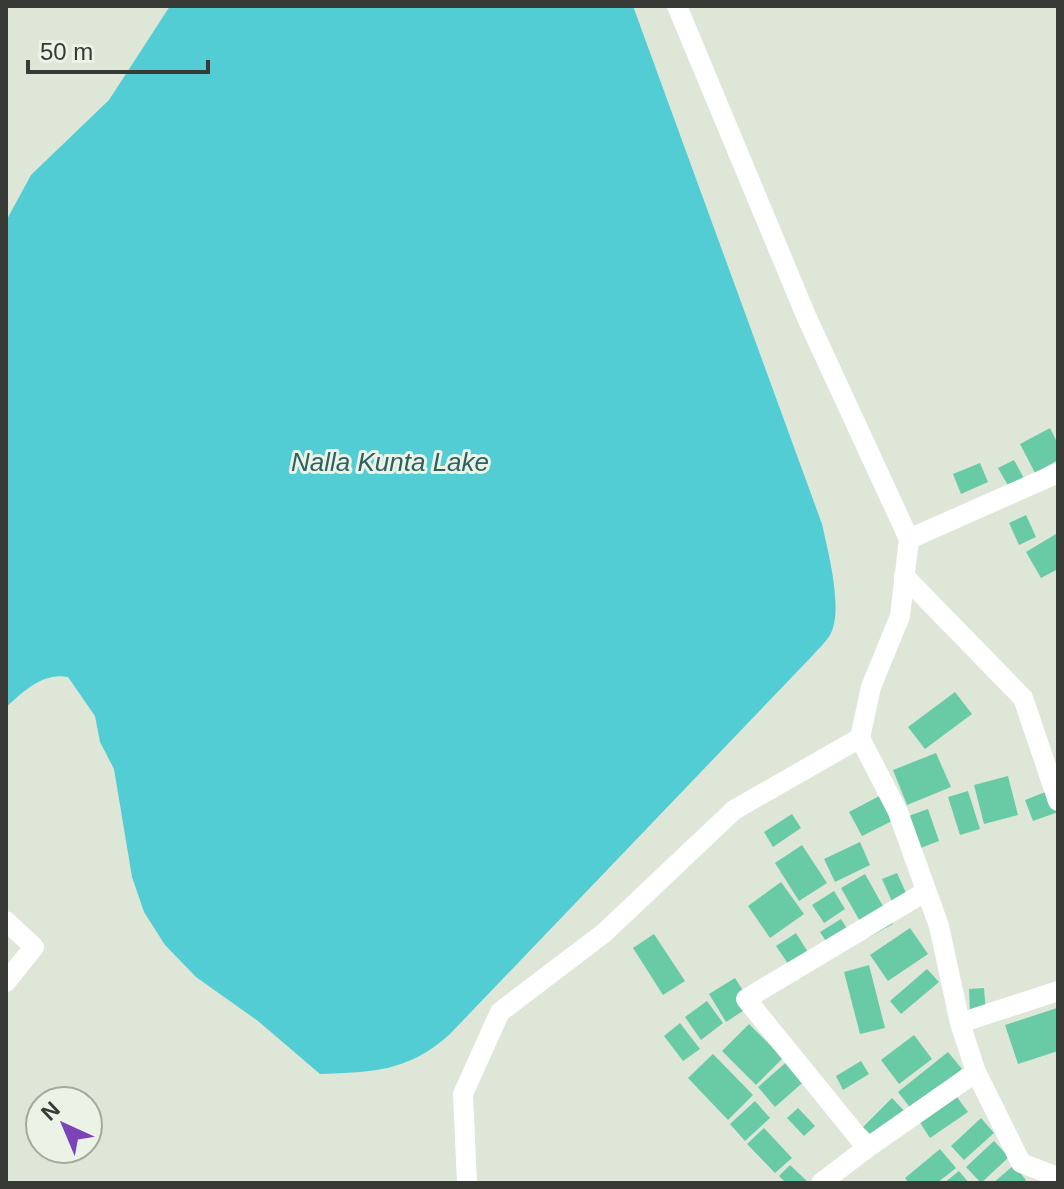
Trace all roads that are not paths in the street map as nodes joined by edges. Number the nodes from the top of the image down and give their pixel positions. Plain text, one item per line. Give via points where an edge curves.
1 (677, 6) edge
2 (1058, 473) edge
3 (909, 539) junction
4 (904, 576) junction
5 (860, 738) junction
6 (1058, 801) edge
7 (925, 892) junction
8 (6, 921) edge
9 (6, 982) edge
10 (1058, 991) edge
11 (960, 1023) junction
12 (976, 1072) junction
13 (867, 1148) junction
14 (1058, 1177) edge
15 (467, 1183) edge
16 (821, 1183) edge

1 - 3 street via 807,318
2 - 3 street
3 - 4 street
4 - 5 street via 900,616 871,687
4 - 6 street via 1023,698
5 - 7 street via 898,812
5 - 15 street via 734,810 604,933 500,1012 463,1094
7 - 11 street via 939,926
7 - 13 street via 746,999
8 - 9 street via 34,947
10 - 11 street
11 - 12 street
12 - 13 street
12 - 14 street via 1021,1163
13 - 16 street

